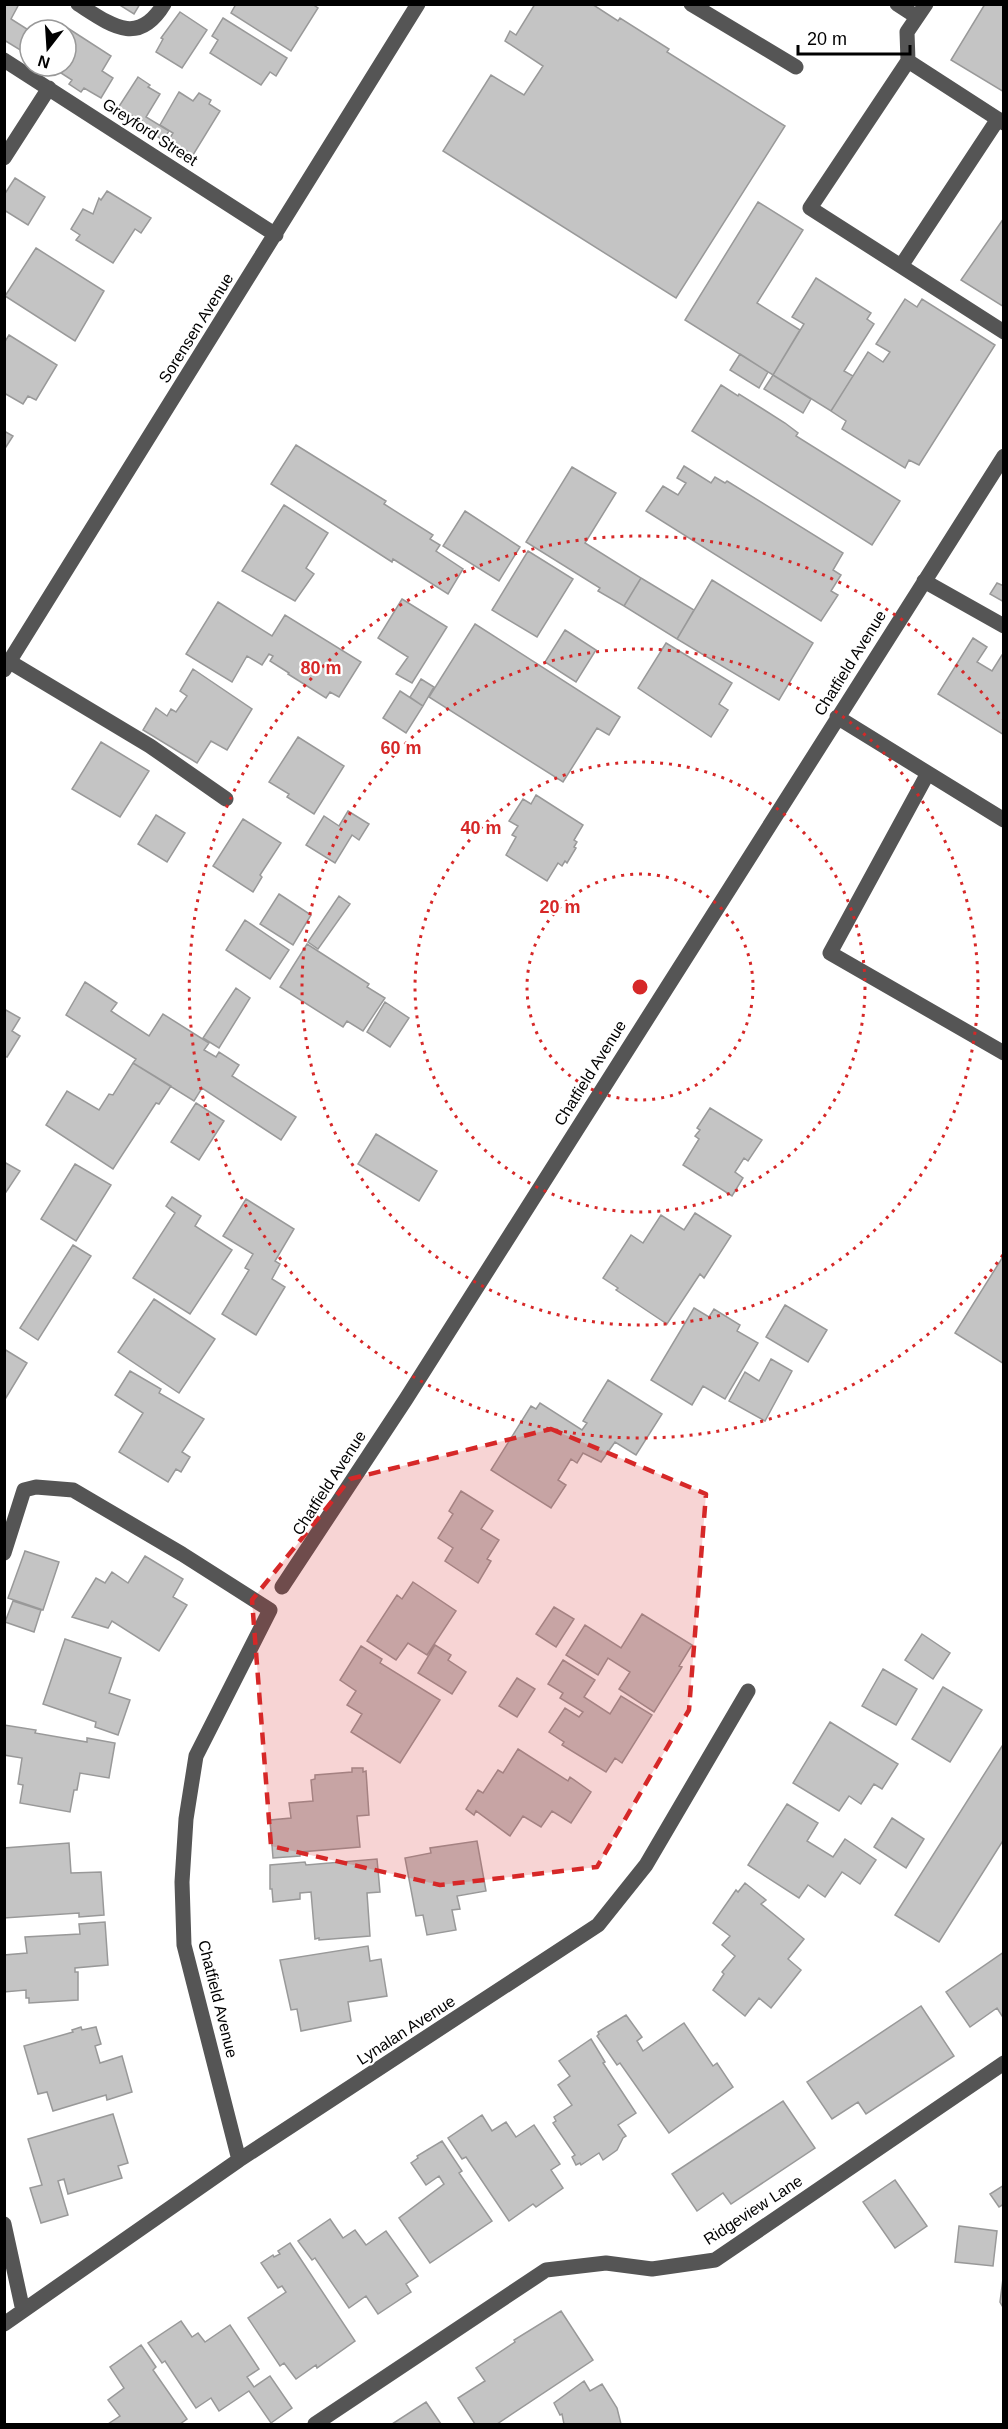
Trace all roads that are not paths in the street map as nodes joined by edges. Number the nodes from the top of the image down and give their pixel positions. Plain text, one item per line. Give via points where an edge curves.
1 (78, 4) edge
2 (164, 4) edge
3 (418, 4) edge
4 (692, 4) edge
5 (897, 4) edge
6 (922, 11) edge
7 (4, 60) edge
8 (908, 61) junction
9 (796, 67) dead end
10 (49, 88) junction
11 (1001, 121) edge
12 (4, 158) edge
13 (276, 235) junction
14 (901, 266) junction
15 (1004, 332) edge
16 (1004, 456) edge
17 (924, 580) junction
18 (1004, 626) edge
19 (7, 666) edge
20 (837, 717) junction
21 (928, 773) junction
22 (226, 800) dead end
23 (1004, 820) edge
24 (1004, 1053) edge
25 (4, 1553) edge
26 (282, 1587) dead end
27 (748, 1691) dead end
28 (1004, 2063) edge
29 (239, 2160) junction
30 (4, 2224) edge
31 (24, 2310) junction
32 (4, 2324) edge
33 (315, 2424) edge

1 - 2 street via 110,24 136,29 147,26
3 - 13 street, Sorensen Avenue
4 - 9 street
5 - 6 street
6 - 8 street via 907,32
7 - 10 street, Greyford Street
8 - 11 street
8 - 14 street via 810,208
10 - 12 street
10 - 13 street, Greyford Street
11 - 14 street
13 - 19 street, Sorensen Avenue
14 - 15 street
16 - 17 street, Chatfield Avenue
17 - 18 street
17 - 20 street, Chatfield Avenue
19 - 22 street via 150,746
20 - 21 street
20 - 26 street, Chatfield Avenue
21 - 23 street
21 - 24 street via 830,953
25 - 29 street, Chatfield Avenue via 24,1490 74,1490 270,1610 196,1756 183,1861 184,1945
27 - 29 street, Lynalan Avenue via 646,1865 598,1925
28 - 33 street, Ridgeview Lane via 715,2260 652,2269 606,2262 546,2270
29 - 31 street, Lynalan Avenue
30 - 31 street
31 - 32 street, Lynalan Avenue

